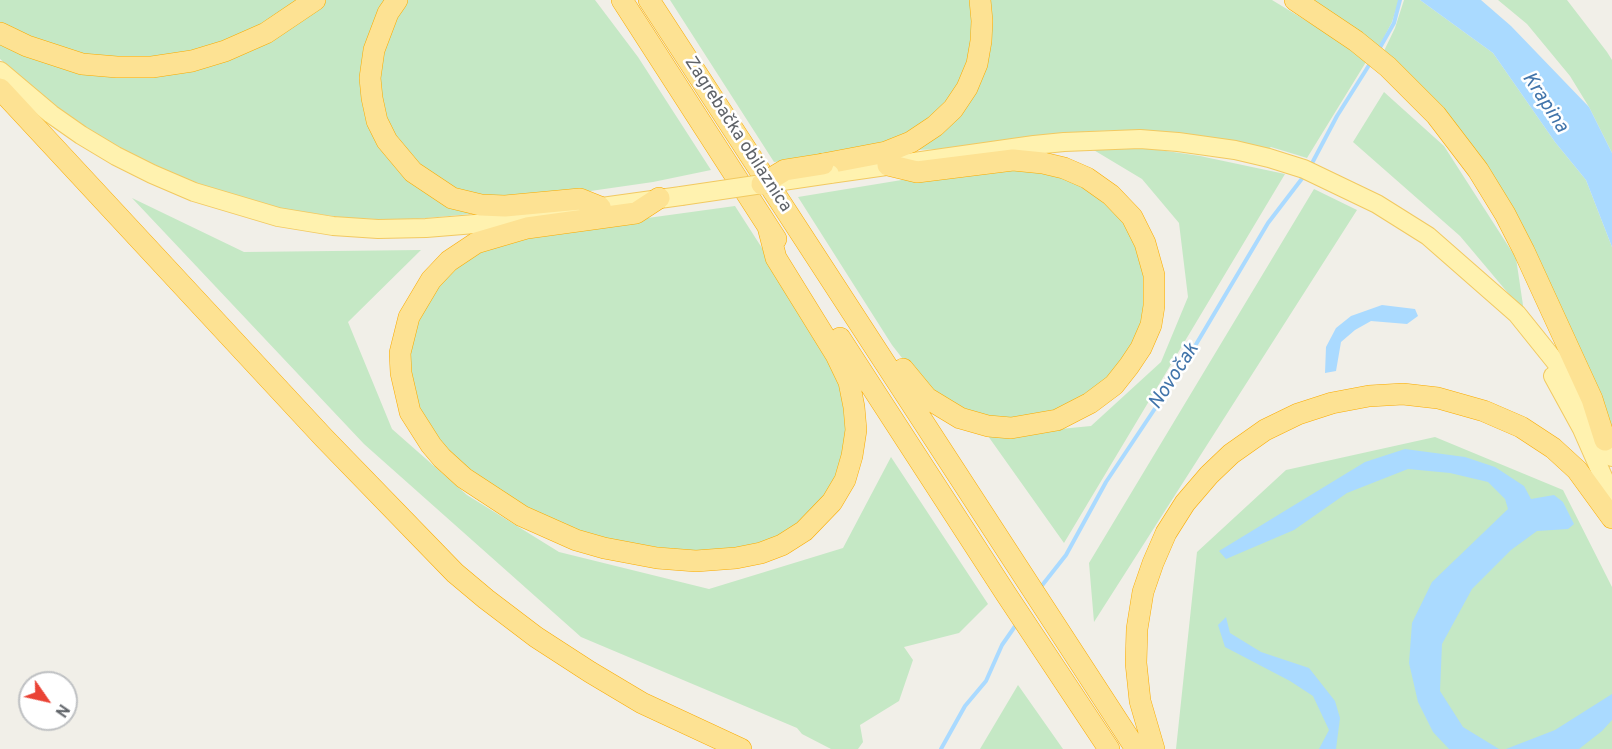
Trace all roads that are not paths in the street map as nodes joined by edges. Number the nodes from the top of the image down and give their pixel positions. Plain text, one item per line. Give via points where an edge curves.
1 (315, 0) edge
2 (397, 0) edge
3 (605, 0) edge
4 (622, 0) edge
5 (649, 0) edge
6 (663, 0) edge
7 (980, 0) edge
8 (1295, 0) edge
9 (0, 33) edge
10 (0, 71) edge
11 (0, 89) edge
12 (722, 113) junction
13 (696, 114) junction
14 (888, 165) junction
15 (826, 169) junction
16 (762, 184) joint
17 (659, 198) junction
18 (600, 207) junction
19 (768, 227) junction
20 (824, 270) junction
21 (1501, 301) junction
22 (1609, 449) edge
23 (1612, 497) edge
24 (1612, 518) edge
25 (741, 749) edge
26 (1109, 749) edge
27 (1136, 749) edge
28 (1154, 749) edge

1 - 9 highway via 266,33 225,51 152,67 82,64 35,50
2 - 18 highway via 374,50 370,78 377,121 387,141 413,172 452,198 481,205 580,199
3 - 13 highway via 671,98
4 - 13 highway, Zagrebačka obilaznica
5 - 12 highway, Zagrebačka obilaznica
6 - 12 highway via 718,86
7 - 15 highway via 977,64 953,110 911,142
8 - 22 highway via 1388,68 1428,107 1478,170 1524,251 1592,399
10 - 18 main road via 51,114 116,156 194,192 278,217 333,226 426,228
11 - 25 highway via 455,573 536,637 590,672 642,704
12 - 20 highway, Zagrebačka obilaznica
13 - 19 highway, Zagrebačka obilaznica
14 - 15 main road
14 - 20 highway via 917,172 1013,160 1043,163 1079,174 1111,195 1132,217 1154,274 1151,326 1141,348 1114,385 1057,420 1011,428 988,426 960,418 927,398 854,295
14 - 21 main road via 1034,145 1131,140 1209,146 1269,158 1304,169 1377,204 1428,236
15 - 16 highway, bridge via 785,170
16 - 17 main road, bridge
17 - 18 main road
17 - 19 highway via 636,213 527,228 476,243 449,261 431,280 409,317 400,353 411,411 431,445 450,465 522,516 604,548 696,561 761,553 804,531 832,502 845,480 856,430 849,382 776,258
19 - 26 highway, Zagrebačka obilaznica
20 - 27 highway, Zagrebačka obilaznica
21 - 22 main road via 1553,357
21 - 23 main road via 1560,388
24 - 28 highway via 1577,470 1553,448 1521,427 1438,398 1403,394 1350,399 1298,414 1265,430 1232,454 1185,503 1153,563 1143,592 1136,663 1140,701

